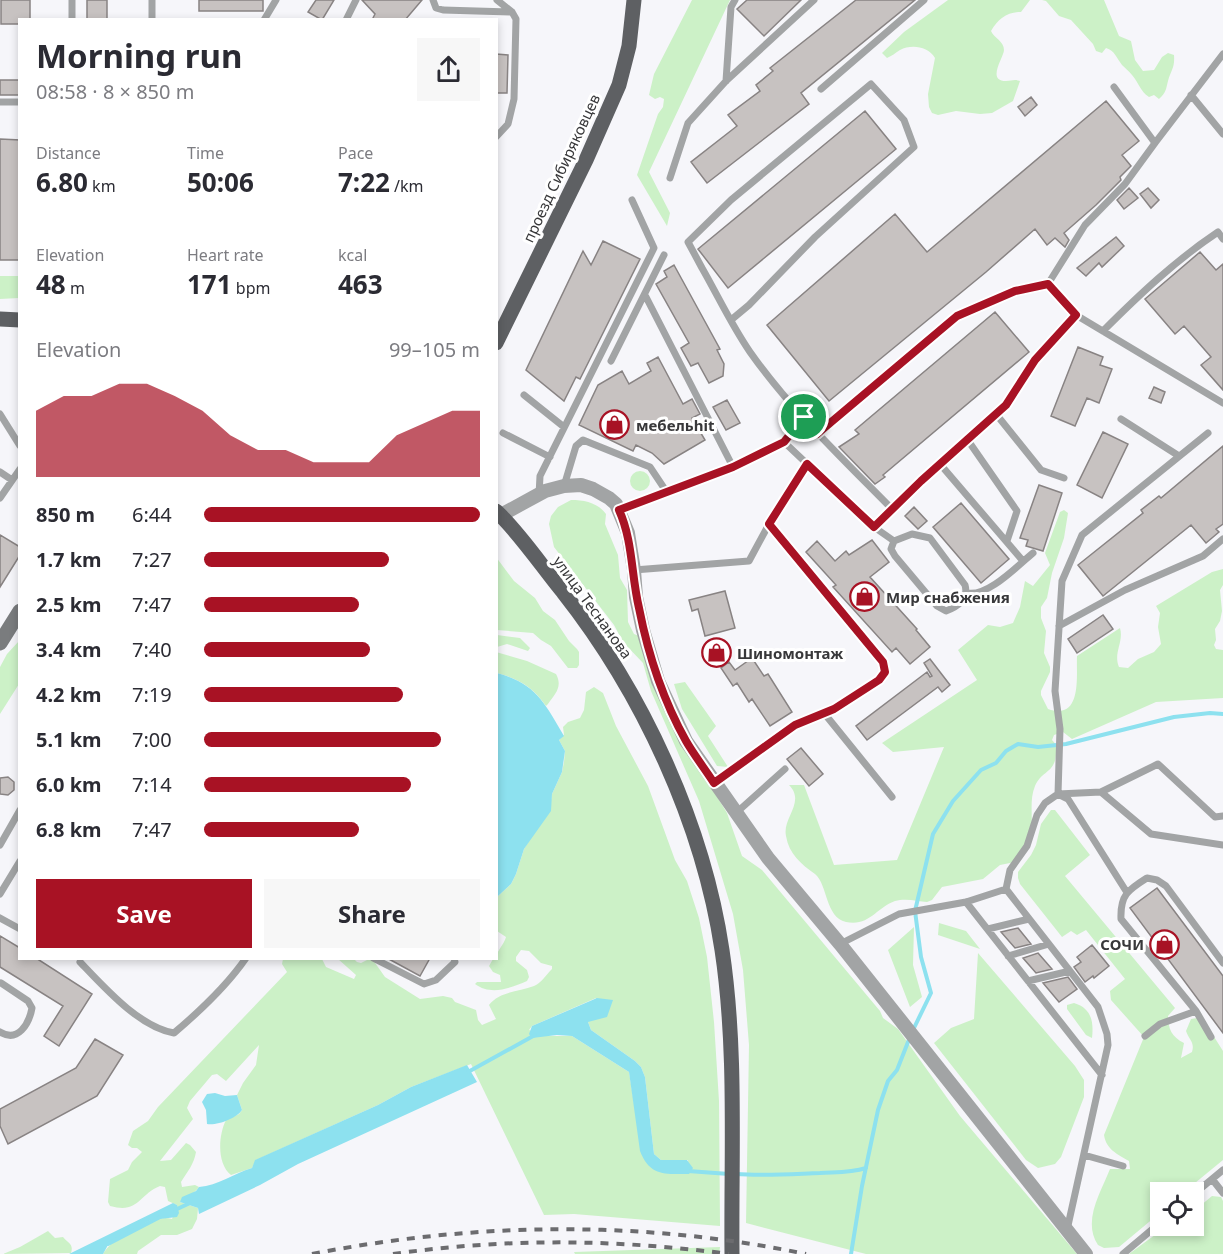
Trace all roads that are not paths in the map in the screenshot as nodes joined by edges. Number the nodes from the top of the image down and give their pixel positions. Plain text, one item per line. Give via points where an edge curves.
1 (72, 0) edge
2 (152, 0) edge
3 (276, 0) edge
4 (356, 0) edge
5 (433, 0) edge
6 (497, 0) edge
7 (634, 0) edge
8 (735, 0) edge
9 (814, 0) edge
10 (924, 0) edge
11 (512, 12) junction
12 (72, 18) edge
13 (152, 18) edge
14 (265, 18) edge
15 (347, 18) edge
16 (1223, 54) edge
17 (726, 81) junction
18 (1114, 87) dead end
19 (821, 89) dead end
20 (1191, 95) junction
21 (0, 102) edge
22 (18, 102) edge
23 (1223, 134) edge
24 (498, 135) edge
25 (1155, 143) junction
26 (670, 178) dead end
27 (632, 200) dead end
28 (1223, 239) edge
29 (664, 255) dead end
30 (1048, 284) junction
31 (645, 295) junction
32 (1076, 315) junction
33 (0, 319) edge
34 (18, 320) edge
35 (731, 320) junction
36 (1103, 331) junction
37 (498, 339) edge
38 (611, 361) dead end
39 (524, 395) dead end
40 (1223, 403) edge
41 (0, 414) edge
42 (996, 414) junction
43 (804, 417) junction
44 (1121, 419) dead end
45 (564, 427) junction
46 (1208, 433) dead end
47 (503, 434) dead end
48 (817, 434) junction
49 (967, 440) junction
50 (784, 442) junction
51 (18, 443) edge
52 (550, 456) junction
53 (1179, 456) junction
54 (807, 464) junction
55 (940, 464) junction
56 (733, 467) junction
57 (0, 472) edge
58 (18, 472) edge
59 (1064, 478) dead end
60 (12, 480) junction
61 (564, 486) junction
62 (666, 491) junction
63 (539, 495) junction
64 (0, 498) edge
65 (892, 509) junction
66 (619, 510) junction
67 (499, 513) edge
68 (769, 524) junction
69 (874, 527) junction
70 (1223, 539) edge
71 (894, 541) junction
72 (1007, 541) junction
73 (1033, 553) dead end
74 (1023, 561) junction
75 (634, 570) junction
76 (967, 593) junction
77 (18, 618) edge
78 (1059, 626) junction
79 (0, 643) edge
80 (824, 713) junction
81 (785, 770) dead end
82 (714, 783) junction
83 (1101, 792) junction
84 (1059, 794) junction
85 (892, 797) dead end
86 (736, 813) junction
87 (18, 814) edge
88 (1223, 816) edge
89 (0, 845) edge
90 (1223, 845) edge
91 (18, 864) edge
92 (1006, 889) junction
93 (1126, 891) junction
94 (0, 894) edge
95 (966, 902) junction
96 (0, 918) edge
97 (1029, 919) junction
98 (18, 928) edge
99 (988, 929) junction
100 (840, 944) junction
101 (1048, 944) junction
102 (1008, 956) junction
103 (78, 960) edge
104 (245, 960) edge
105 (377, 960) edge
106 (454, 960) edge
107 (1223, 963) edge
108 (1070, 971) junction
109 (1028, 981) junction
110 (1, 983) edge
111 (1196, 1011) junction
112 (0, 1032) edge
113 (1145, 1036) dead end
114 (1211, 1037) dead end
115 (1102, 1075) junction
116 (1084, 1155) junction
117 (1123, 1166) dead end
118 (1223, 1170) edge
119 (1212, 1179) junction
120 (1204, 1186) edge
121 (1223, 1193) edge
122 (1067, 1230) junction
123 (1150, 1231) edge
124 (732, 1254) edge
125 (1086, 1254) edge
126 (1123, 1254) edge

1 - 12 lane
2 - 13 lane
3 - 14 lane
4 - 15 lane
5 - 11 lane via 436,8 443,10
6 - 11 lane
7 - 37 main road, проезд Сибиряковцев via 619,85
8 - 17 lane via 731,7
9 - 17 lane
10 - 19 lane
11 - 24 lane via 516,19 514,99 508,124
16 - 20 lane
17 - 26 lane via 688,123
18 - 25 lane
20 - 23 lane
20 - 25 lane
21 - 22 lane
25 - 30 lane via 1125,184 1085,225
27 - 45 lane via 654,248
28 - 36 lane via 1218,232 1194,248 1138,295
29 - 31 lane
30 - 32 lane
30 - 48 lane via 1015,291 957,316
31 - 38 lane
31 - 56 lane
32 - 36 lane
32 - 42 lane via 1035,360
33 - 34 main road
35 - 35 lane via 688,242 731,200 871,84 904,120 914,147
35 - 43 lane via 750,352
36 - 40 lane
39 - 45 lane
41 - 51 lane
42 - 49 lane
42 - 59 lane via 1041,470
43 - 48 lane
43 - 50 lane
44 - 53 lane
45 - 52 lane
46 - 53 lane
47 - 52 lane
48 - 65 lane
49 - 55 lane
49 - 72 lane via 1017,511
50 - 54 lane
50 - 56 lane
52 - 63 lane via 540,476
53 - 78 lane via 1082,535 1062,580
54 - 68 lane
54 - 69 lane
55 - 65 lane
55 - 72 lane
56 - 62 lane
57 - 60 lane
58 - 60 lane
60 - 64 lane
61 - 62 lane via 576,446 583,440 650,466
61 - 63 street
61 - 66 street via 581,485 600,492
62 - 66 lane
63 - 67 street
65 - 69 lane
66 - 75 street via 628,533
67 - 124 main road, улица Теснанова via 615,666 679,796 710,889 729,1017
68 - 75 lane via 749,561
68 - 80 lane via 883,662 885,672 879,680
69 - 71 lane
70 - 78 lane via 1203,556 1125,590
71 - 76 lane via 912,534 930,538
71 - 76 lane via 891,549 895,556 937,606 946,611 954,608
72 - 74 lane
73 - 74 lane
74 - 76 lane via 991,586 975,594
75 - 82 street via 643,630 658,681 686,741
77 - 79 street
78 - 84 lane via 1055,691 1060,729
80 - 82 lane via 795,725
80 - 85 lane
81 - 86 lane
82 - 86 street
83 - 84 lane
83 - 88 lane via 1158,764 1215,817
83 - 90 lane via 1151,834
84 - 92 lane via 1045,803 1037,815 1027,846 1010,870
84 - 93 lane via 1072,804
86 - 100 street
87 - 89 lane
91 - 94 lane
92 - 95 lane
92 - 97 lane
93 - 107 lane via 1147,878 1167,886
93 - 111 lane via 1120,906 1121,919
95 - 99 lane
95 - 100 lane via 900,914
96 - 98 lane
97 - 99 lane
97 - 101 lane
99 - 102 lane
100 - 122 street
101 - 102 lane
101 - 108 lane
102 - 109 lane
103 - 104 lane via 129,1009 162,1031 174,1034
105 - 106 lane via 424,984 436,980
108 - 109 lane
108 - 115 lane via 1103,1019 1108,1045
109 - 115 lane
110 - 112 lane via 32,1008 22,1032 14,1036
111 - 113 lane via 1160,1024
111 - 114 lane
115 - 116 lane
116 - 117 lane
116 - 122 lane
118 - 119 lane
119 - 120 lane
119 - 121 lane
122 - 125 street
123 - 126 lane

